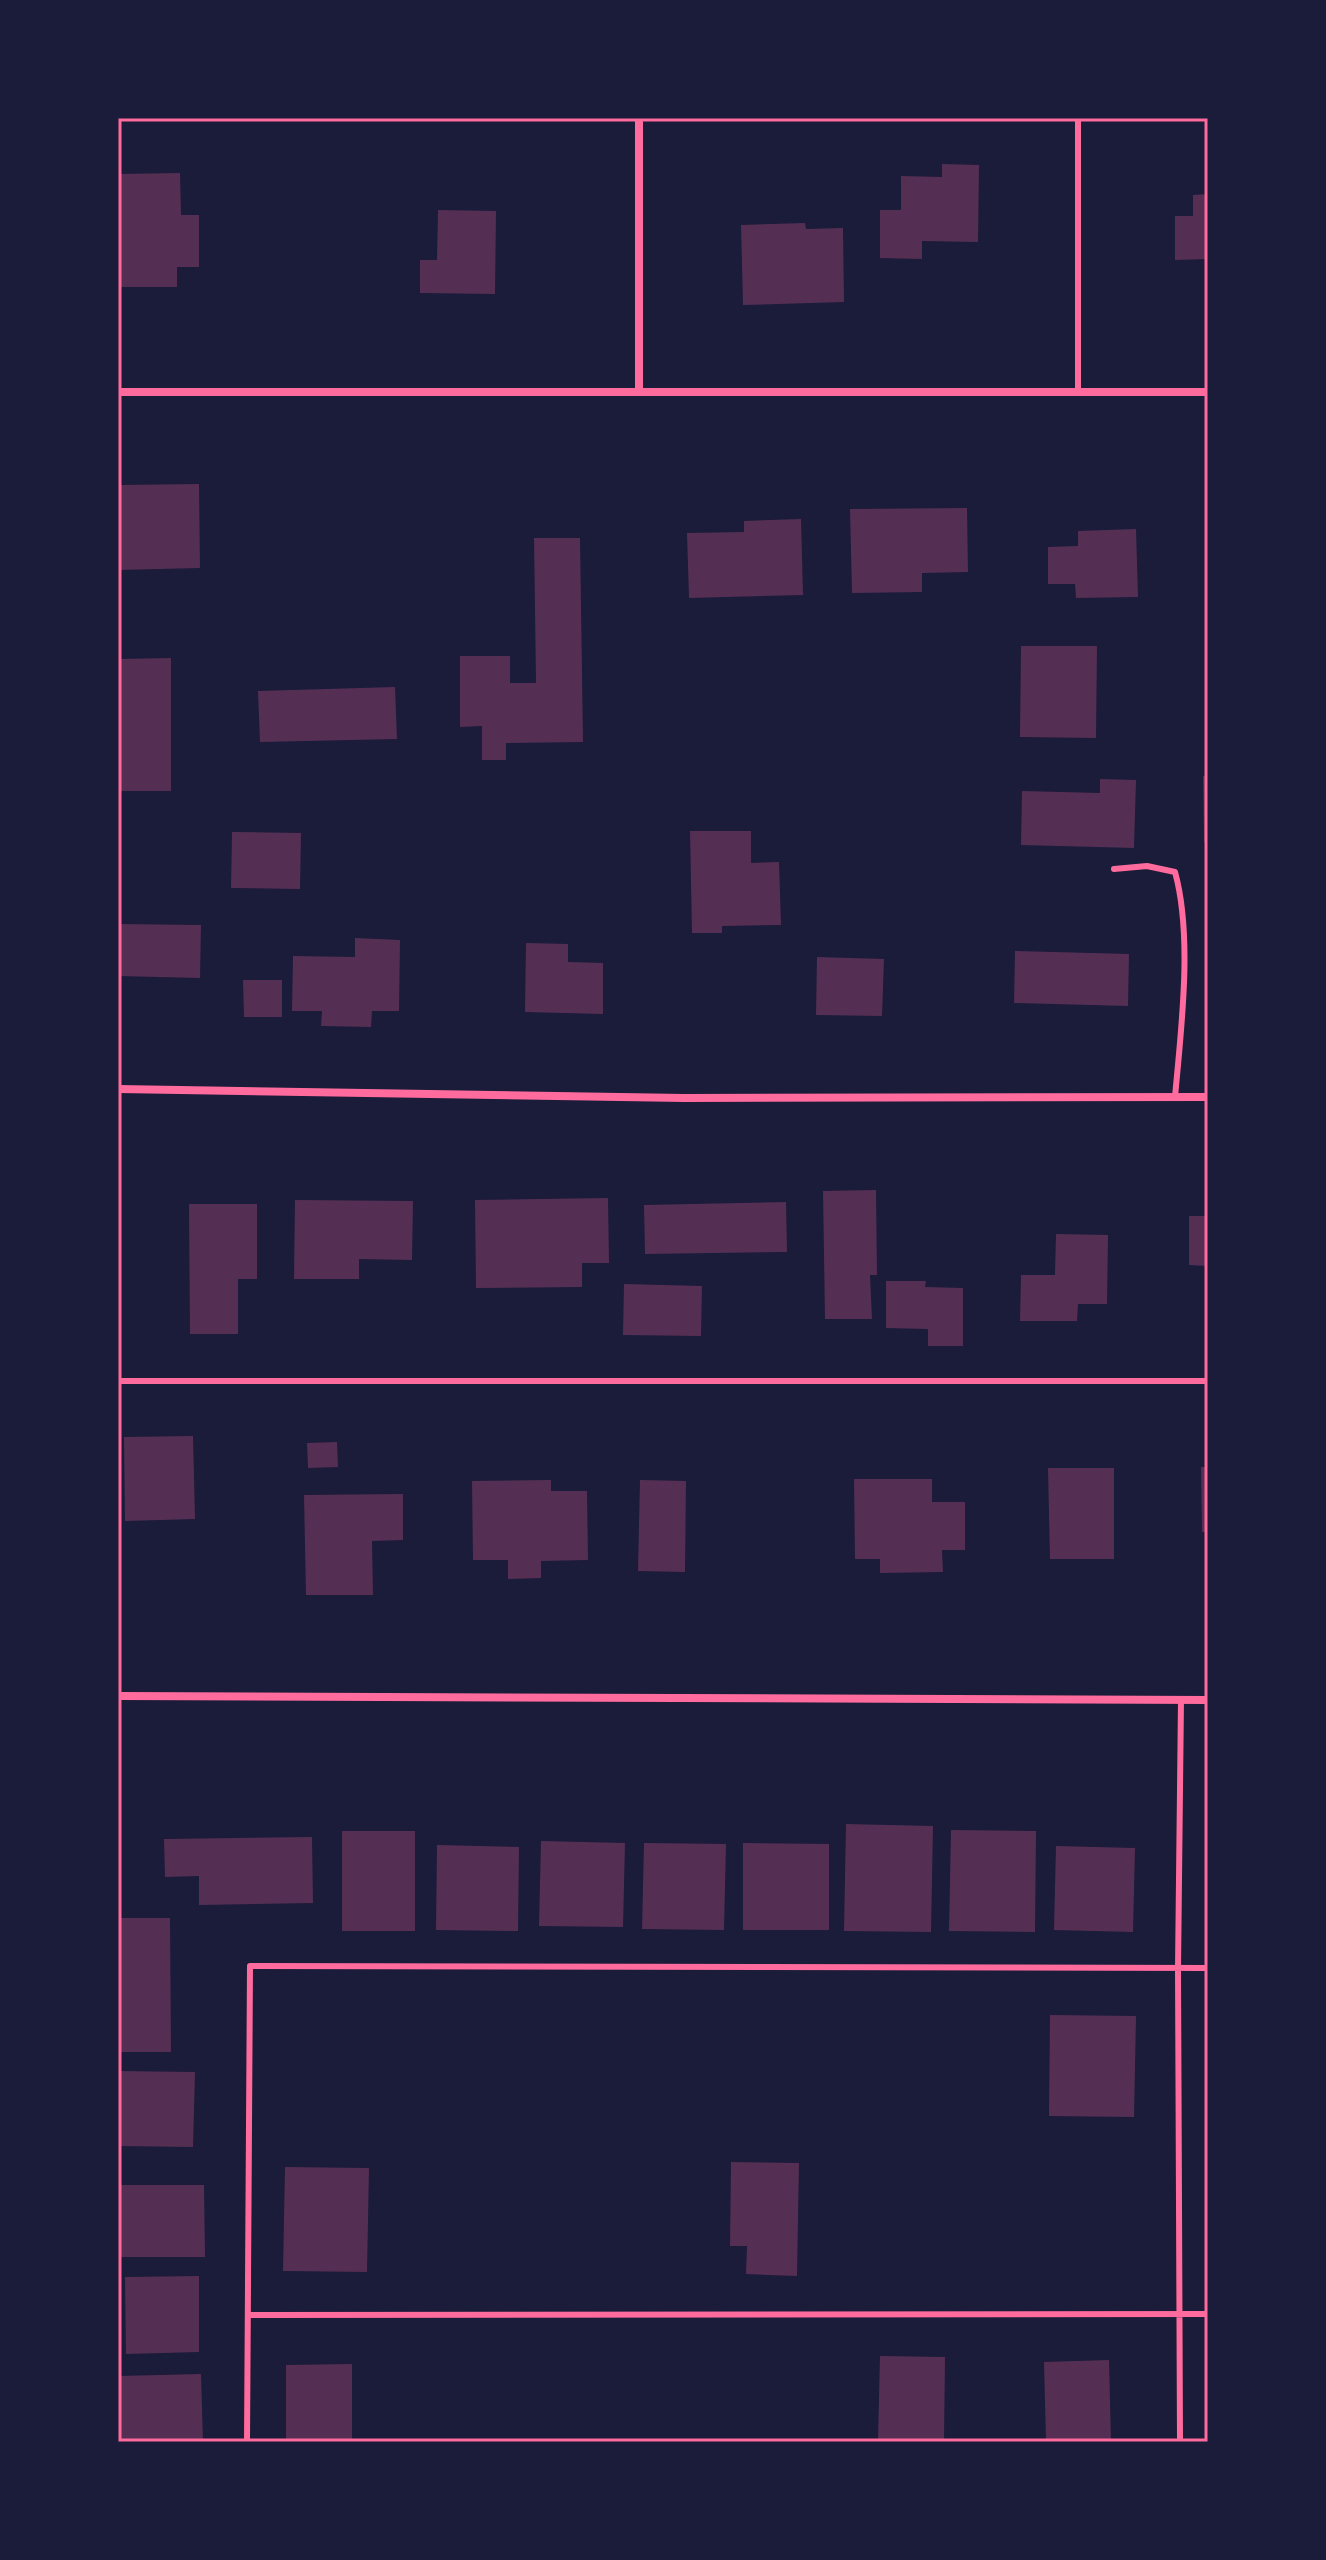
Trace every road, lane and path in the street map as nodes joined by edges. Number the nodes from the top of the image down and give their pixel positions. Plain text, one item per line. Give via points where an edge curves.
1 (639, 118) edge
2 (1078, 118) edge
3 (639, 391) junction
4 (118, 392) edge
5 (1078, 392) junction
6 (1208, 392) edge
7 (1114, 869) dead end
8 (118, 1089) edge
9 (1175, 1097) junction
10 (1208, 1097) edge
11 (118, 1381) edge
12 (1208, 1381) edge
13 (118, 1696) edge
14 (1181, 1700) junction
15 (1208, 1700) edge
16 (1178, 1968) junction
17 (1208, 1968) edge
18 (1181, 2314) junction
19 (1208, 2314) edge
20 (248, 2315) junction
21 (247, 2442) edge
22 (1180, 2442) edge

1 - 3 street
2 - 5 lane
3 - 4 street
3 - 5 street
5 - 6 street
7 - 9 lane via 1147,866 1175,872 1183,899 1183,1007
8 - 9 street via 684,1098
9 - 10 street
11 - 12 lane
13 - 14 street
14 - 15 street
14 - 16 lane
16 - 17 lane
16 - 18 lane
16 - 20 lane via 250,1966
18 - 19 lane
18 - 20 lane
18 - 22 lane
20 - 21 lane

